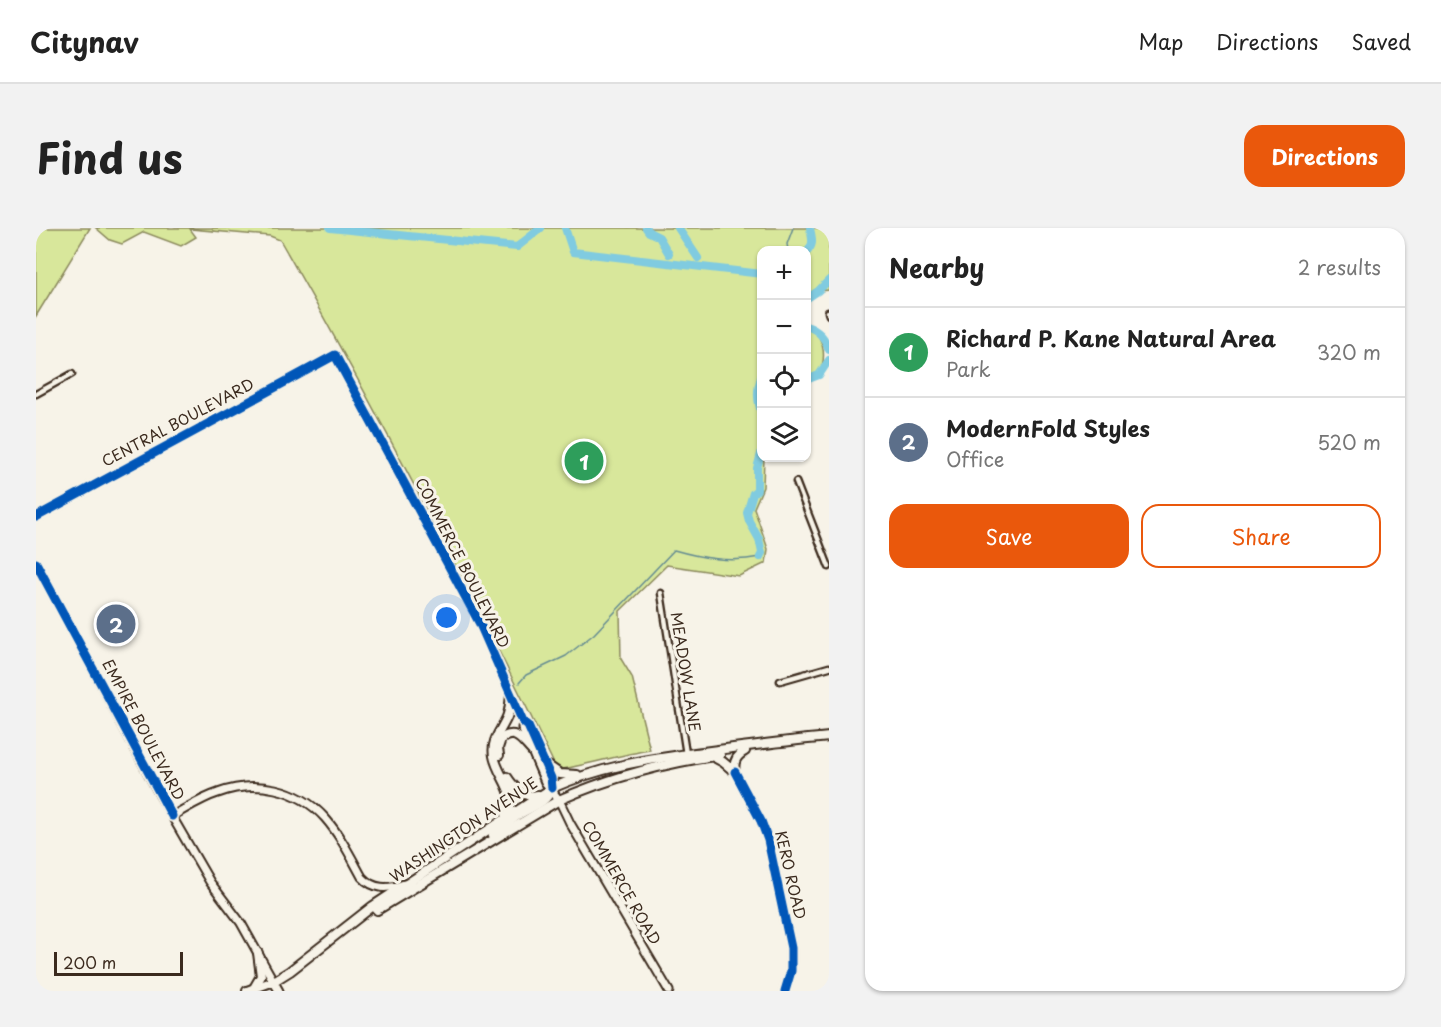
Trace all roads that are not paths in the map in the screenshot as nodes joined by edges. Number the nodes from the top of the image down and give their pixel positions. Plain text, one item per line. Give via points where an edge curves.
1 (335, 356) joint
2 (72, 374) dead end
3 (36, 394) edge
4 (796, 482) dead end
5 (36, 518) edge
6 (36, 563) edge
7 (829, 567) edge
8 (661, 593) dead end
9 (829, 667) edge
10 (780, 681) dead end
11 (511, 694) junction
12 (523, 722) junction
13 (829, 737) edge
14 (829, 742) edge
15 (532, 751) junction
16 (745, 751) junction
17 (686, 754) junction
18 (711, 756) junction
19 (544, 763) junction
20 (735, 772) junction
21 (581, 776) junction
22 (552, 788) junction
23 (540, 795) junction
24 (559, 800) junction
25 (172, 816) junction
26 (504, 818) junction
27 (476, 849) junction
28 (412, 881) junction
29 (337, 934) junction
30 (258, 953) junction
31 (274, 981) junction
32 (250, 990) edge
33 (279, 991) edge
34 (669, 991) edge
35 (785, 991) edge

1 - 5 street, CENTRAL BOULEVARD
1 - 11 street, COMMERCE BOULEVARD via 479,622
2 - 3 street
4 - 7 street
6 - 25 street, EMPIRE BOULEVARD
8 - 17 street, MEADOW LANE
9 - 10 street
11 - 12 street, COMMERCE BOULEVARD
11 - 26 main road via 494,750 512,800
12 - 15 street, COMMERCE BOULEVARD
12 - 19 street, COMMERCE BOULEVARD
13 - 17 main road, WASHINGTON AVENUE
14 - 16 main road, WASHINGTON AVENUE
15 - 22 street, COMMERCE BOULEVARD via 545,782
15 - 23 main road via 512,734 501,739 498,748 499,759 513,787 532,796
16 - 18 main road, WASHINGTON AVENUE
16 - 20 main road via 736,759
17 - 21 main road, WASHINGTON AVENUE
18 - 20 main road
18 - 24 main road, WASHINGTON AVENUE via 640,770
19 - 21 main road via 560,774
19 - 22 street, COMMERCE BOULEVARD
20 - 35 street, KERO ROAD via 768,840 791,948 792,964
21 - 22 main road, WASHINGTON AVENUE
22 - 23 main road, WASHINGTON AVENUE
22 - 24 street, COMMERCE ROAD
22 - 27 main road via 544,800
23 - 26 main road, WASHINGTON AVENUE
24 - 27 main road, WASHINGTON AVENUE
24 - 34 street, COMMERCE ROAD
25 - 28 street via 225,790 250,786 280,790 304,801 324,817 370,884 386,888
25 - 30 street, EMPIRE BOULEVARD
26 - 28 main road, WASHINGTON AVENUE
27 - 29 main road, WASHINGTON AVENUE
28 - 29 main road, WASHINGTON AVENUE
29 - 31 main road, WASHINGTON AVENUE
30 - 31 street, EMPIRE BOULEVARD
30 - 32 main road via 261,976
31 - 32 main road, WASHINGTON AVENUE
31 - 33 street, EMPIRE BOULEVARD

